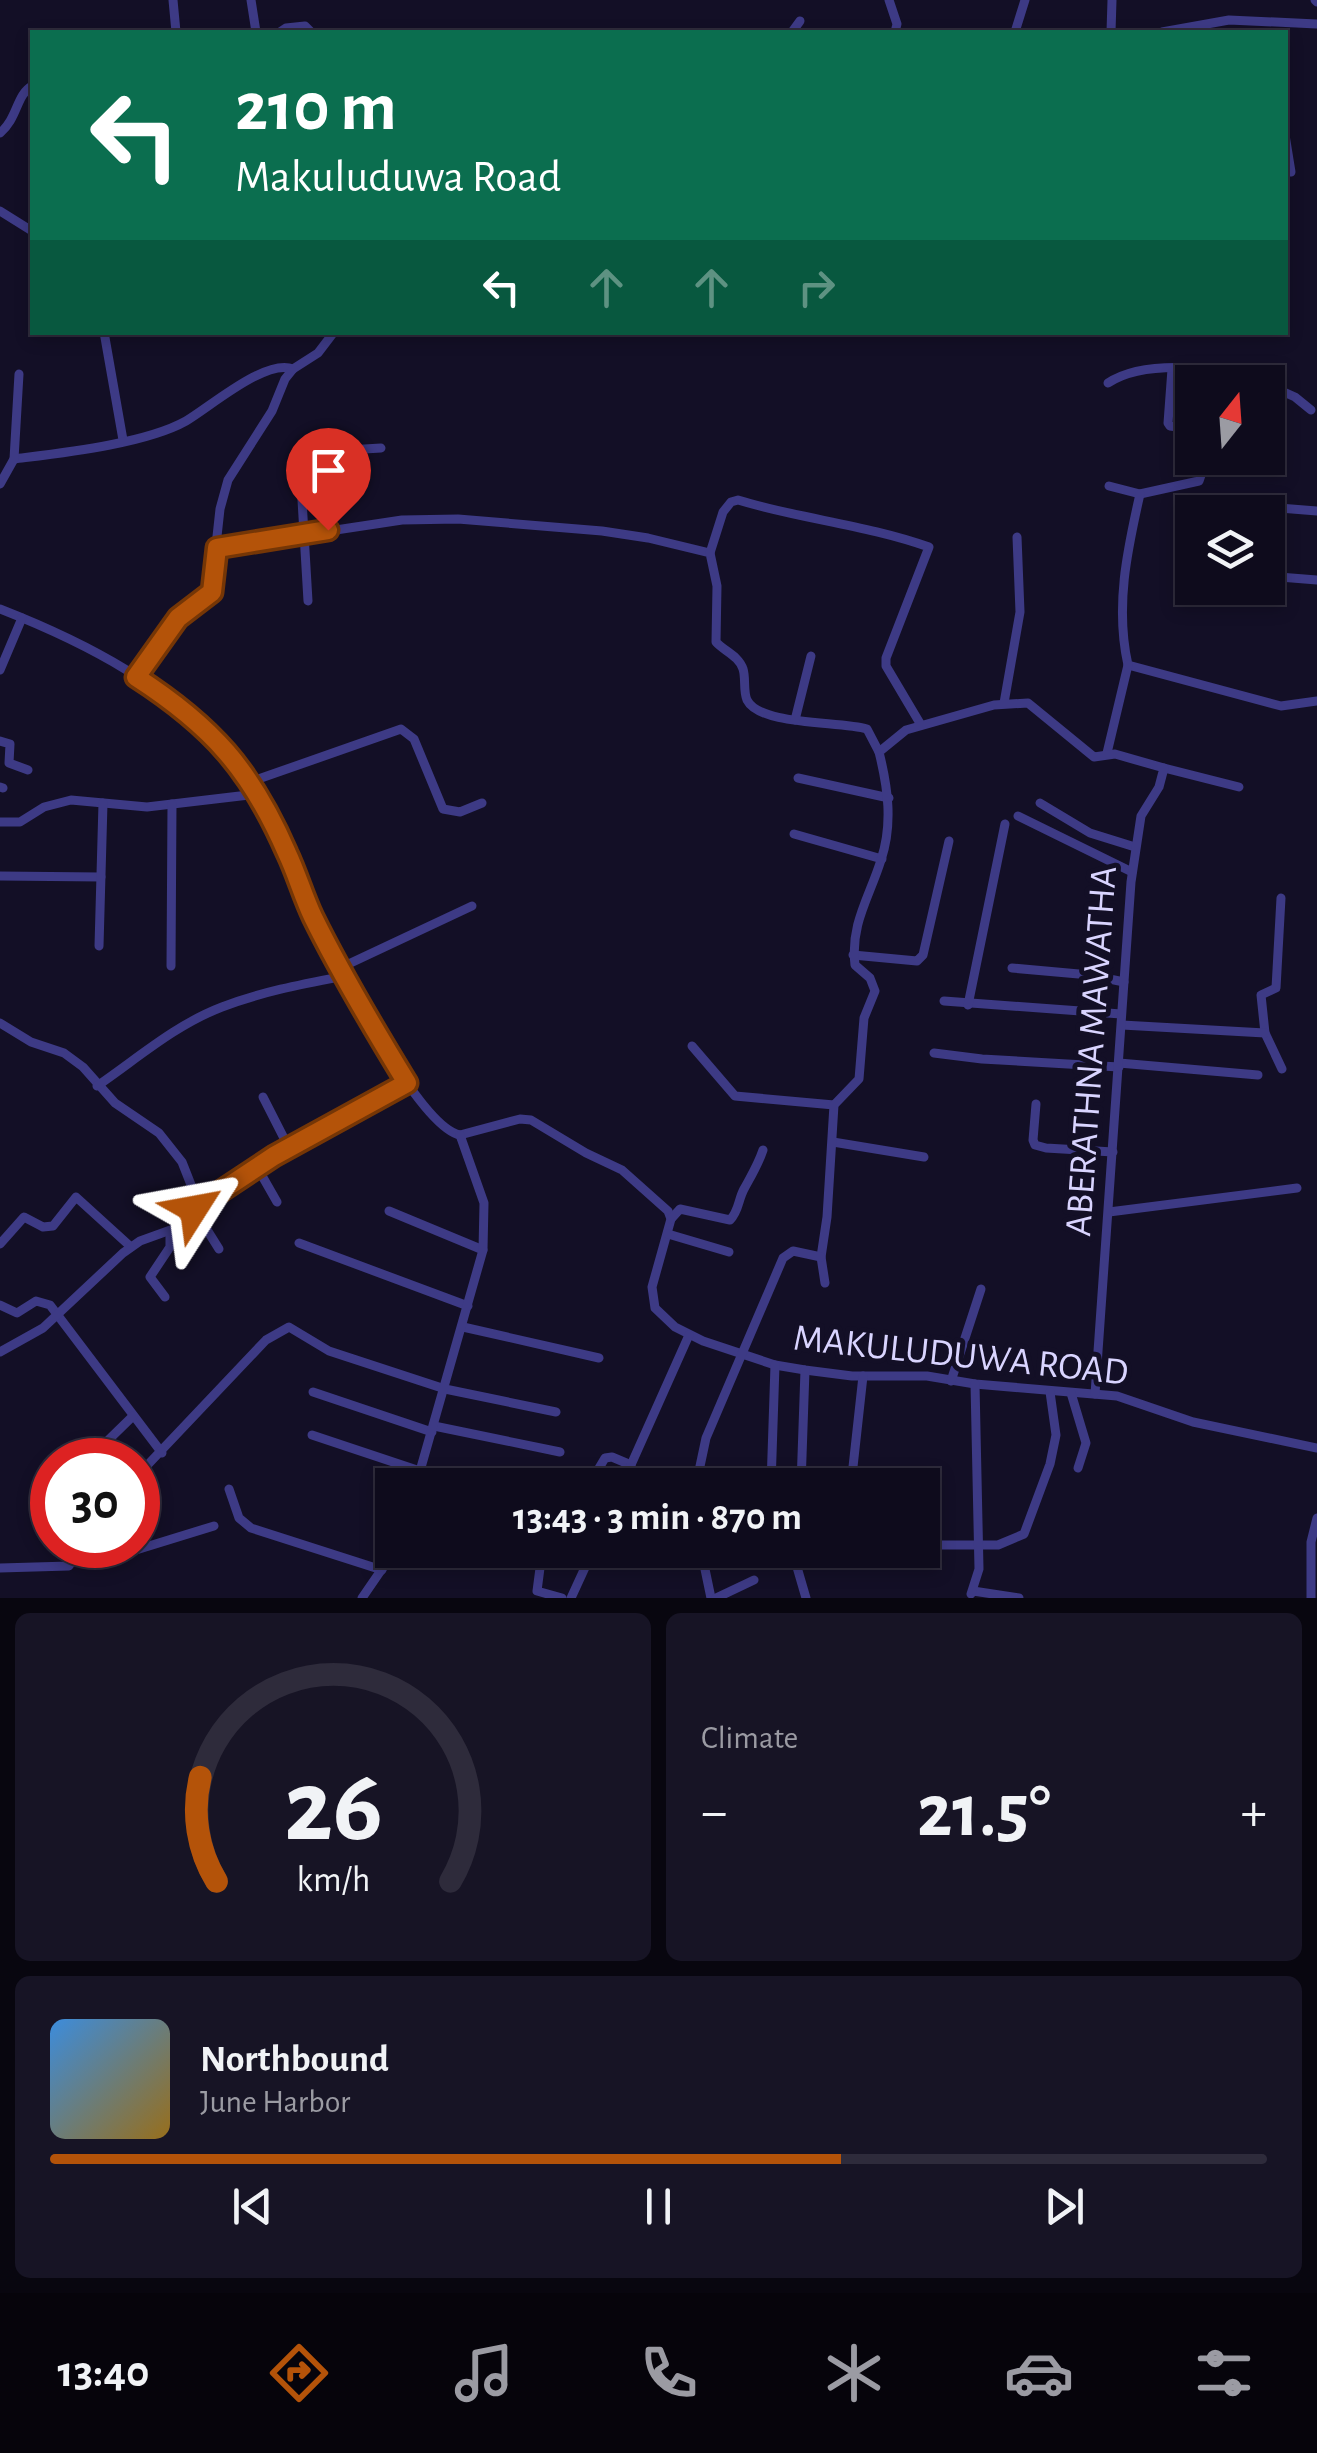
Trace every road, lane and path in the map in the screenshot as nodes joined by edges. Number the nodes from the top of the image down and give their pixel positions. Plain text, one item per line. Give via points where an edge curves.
1 (173, 0) edge
2 (251, 0) edge
3 (889, 0) edge
4 (1024, 0) edge
5 (1112, 0) edge
6 (1229, 20) junction
7 (1268, 20) junction
8 (800, 21) dead end
9 (1317, 24) edge
10 (176, 30) edge
11 (256, 30) edge
12 (283, 30) edge
13 (308, 30) edge
14 (793, 30) edge
15 (895, 30) edge
16 (1015, 30) edge
17 (1110, 30) edge
18 (1173, 30) edge
19 (1232, 30) edge
20 (1270, 30) edge
21 (30, 88) edge
22 (0, 133) edge
23 (1288, 158) edge
24 (1290, 172) dead end
25 (0, 211) edge
26 (30, 230) edge
27 (105, 335) edge
28 (332, 335) edge
29 (293, 369) junction
30 (1172, 369) junction
31 (1175, 369) edge
32 (19, 374) dead end
33 (1108, 383) dead end
34 (1285, 393) edge
35 (1311, 410) dead end
36 (1175, 427) edge
37 (123, 440) junction
38 (381, 448) dead end
39 (14, 459) junction
40 (1201, 475) edge
41 (0, 484) edge
42 (1109, 486) dead end
43 (1140, 494) junction
44 (1285, 508) edge
45 (1317, 511) edge
46 (306, 533) junction
47 (1017, 537) dead end
48 (217, 548) junction
49 (710, 553) junction
50 (1285, 577) edge
51 (1317, 580) edge
52 (308, 601) dead end
53 (0, 609) edge
54 (22, 618) junction
55 (811, 656) dead end
56 (1128, 665) junction
57 (0, 670) edge
58 (136, 677) junction
59 (1317, 700) edge
60 (1004, 703) junction
61 (796, 720) junction
62 (922, 726) junction
63 (0, 741) edge
64 (879, 752) junction
65 (1111, 754) junction
66 (1164, 768) junction
67 (28, 770) dead end
68 (798, 778) dead end
69 (250, 782) junction
70 (1238, 787) dead end
71 (257, 794) junction
72 (889, 798) junction
73 (103, 803) junction
74 (482, 803) dead end
75 (1040, 803) dead end
76 (172, 804) junction
77 (1018, 816) dead end
78 (0, 822) edge
79 (1005, 824) dead end
80 (794, 834) dead end
81 (949, 840) dead end
82 (1135, 847) junction
83 (882, 858) junction
84 (1132, 872) junction
85 (0, 876) edge
86 (100, 877) junction
87 (1281, 898) dead end
88 (472, 906) dead end
89 (99, 946) dead end
90 (854, 955) junction
91 (171, 966) dead end
92 (1012, 968) dead end
93 (342, 972) junction
94 (1124, 982) junction
95 (944, 1001) dead end
96 (968, 1005) junction
97 (1121, 1014) junction
98 (0, 1023) edge
99 (1122, 1026) junction
100 (1265, 1033) junction
101 (692, 1046) dead end
102 (934, 1053) dead end
103 (1119, 1065) junction
104 (1282, 1070) dead end
105 (1258, 1075) dead end
106 (407, 1083) junction
107 (97, 1086) junction
108 (263, 1097) dead end
109 (1036, 1104) dead end
110 (834, 1105) junction
111 (460, 1135) junction
112 (832, 1142) junction
113 (289, 1148) junction
114 (763, 1150) dead end
115 (1113, 1152) junction
116 (924, 1157) dead end
117 (257, 1167) junction
118 (1296, 1188) dead end
119 (277, 1202) dead end
120 (196, 1207) junction
121 (389, 1211) dead end
122 (1109, 1212) junction
123 (671, 1219) junction
124 (170, 1231) junction
125 (668, 1234) junction
126 (299, 1242) dead end
127 (0, 1244) edge
128 (131, 1247) junction
129 (220, 1249) dead end
130 (483, 1250) junction
131 (729, 1252) dead end
132 (821, 1256) junction
133 (825, 1283) dead end
134 (981, 1289) dead end
135 (165, 1297) dead end
136 (0, 1305) edge
137 (468, 1306) junction
138 (56, 1314) junction
139 (463, 1327) junction
140 (689, 1336) junction
141 (0, 1352) edge
142 (742, 1352) junction
143 (599, 1358) dead end
144 (775, 1365) junction
145 (805, 1370) junction
146 (863, 1376) junction
147 (951, 1381) junction
148 (975, 1384) junction
149 (445, 1389) junction
150 (313, 1392) dead end
151 (1050, 1392) junction
152 (1070, 1393) junction
153 (1095, 1394) junction
154 (556, 1412) dead end
155 (133, 1416) junction
156 (433, 1429) junction
157 (312, 1436) dead end
158 (111, 1438) edge
159 (1317, 1448) edge
160 (560, 1452) dead end
161 (162, 1453) joint
162 (631, 1465) junction
163 (411, 1468) edge
164 (421, 1468) edge
165 (599, 1468) edge
166 (630, 1468) edge
167 (700, 1468) edge
168 (772, 1468) edge
169 (802, 1468) edge
170 (853, 1468) edge
171 (1078, 1468) dead end
172 (229, 1489) dead end
173 (1317, 1518) edge
174 (214, 1526) dead end
175 (160, 1543) edge
176 (940, 1545) edge
177 (979, 1546) junction
178 (30, 1567) edge
179 (0, 1568) edge
180 (540, 1568) edge
181 (585, 1568) edge
182 (706, 1568) edge
183 (797, 1568) edge
184 (382, 1570) joint
185 (754, 1580) dead end
186 (362, 1598) edge
187 (562, 1598) edge
188 (572, 1598) edge
189 (713, 1598) edge
190 (806, 1598) edge
191 (1019, 1598) edge
192 (1311, 1598) edge

1 - 10 street
2 - 11 street
3 - 15 street
4 - 16 street
5 - 17 street
6 - 7 street
6 - 18 street
6 - 19 street
7 - 9 street
7 - 20 street
8 - 14 street
12 - 13 street
21 - 22 street
23 - 24 street
25 - 26 street
27 - 37 street
28 - 29 street
29 - 37 street via 262,372 168,430
29 - 48 street via 228,480
30 - 31 street
30 - 33 street via 1143,368
30 - 36 street via 1168,423
32 - 39 street
34 - 35 street
37 - 39 street
38 - 46 street via 328,453 299,489
39 - 41 street
40 - 43 street via 1199,482
42 - 43 street
43 - 56 street via 1124,564
44 - 45 street
46 - 48 street
46 - 49 street via 458,519 602,531
46 - 52 street
47 - 60 street via 1020,612
48 - 58 street via 212,592 178,618
49 - 61 street via 718,645 738,660 746,699 756,710
49 - 62 street via 723,512 738,500 929,547 886,658
50 - 51 street
53 - 54 street
54 - 57 street
54 - 58 street
55 - 61 street
56 - 59 street via 1281,706
56 - 65 street
58 - 69 street via 193,716
60 - 62 street
60 - 65 street via 1028,703 1085,752
61 - 64 street via 867,729
62 - 64 street
63 - 67 street via 10,744 9,763
64 - 72 street
65 - 66 street
66 - 70 street
66 - 82 street, ABERATHNA MAWATHA via 1141,816
68 - 72 street
69 - 71 street
69 - 74 street via 402,728 414,739 443,810
71 - 76 street
71 - 93 street
72 - 83 street
73 - 76 street
73 - 78 street via 71,800 20,822
73 - 86 street
75 - 82 street via 1090,833
76 - 91 street
77 - 84 street
79 - 96 street
80 - 83 street
81 - 90 street via 924,954 917,961
82 - 84 street, ABERATHNA MAWATHA
83 - 90 street via 861,906
84 - 94 street, ABERATHNA MAWATHA
85 - 86 street
86 - 89 street
87 - 100 street via 1276,988 1261,995
88 - 93 street
90 - 110 street via 854,965 875,991 864,1018 859,1079
92 - 94 street
93 - 106 street
93 - 107 street via 220,1008 148,1047
94 - 97 street, ABERATHNA MAWATHA
95 - 96 street
96 - 97 street
97 - 99 street, ABERATHNA MAWATHA
98 - 107 street via 64,1052
99 - 100 street
99 - 103 street, ABERATHNA MAWATHA
100 - 104 street
101 - 110 street via 735,1096
102 - 103 street
103 - 105 street
103 - 115 street, ABERATHNA MAWATHA
106 - 111 street via 438,1124
106 - 113 street
107 - 120 street via 158,1133 182,1162
108 - 113 street
109 - 115 street via 1036,1144
110 - 112 street
111 - 123 street via 520,1119 538,1122 613,1164
111 - 130 street via 484,1202
112 - 116 street
112 - 132 street
113 - 117 street
114 - 123 street via 730,1220 680,1209
115 - 122 street, ABERATHNA MAWATHA
117 - 119 street
117 - 120 street
118 - 122 street
120 - 124 street
120 - 129 street
121 - 130 street
122 - 153 street, ABERATHNA MAWATHA
123 - 125 street, MAKULUDUWA ROAD
124 - 128 street
124 - 135 street via 170,1247 150,1278
125 - 131 street
125 - 140 street, MAKULUDUWA ROAD via 651,1298 662,1318
126 - 137 street
127 - 128 street via 24,1217 53,1226 76,1197
128 - 138 street
130 - 137 street
132 - 133 street
132 - 142 street via 786,1253
134 - 147 street
136 - 138 street via 17,1314 42,1301
137 - 139 street
138 - 141 street
138 - 155 street
139 - 143 street
139 - 149 street
140 - 142 street, MAKULUDUWA ROAD
140 - 162 street
142 - 144 street, MAKULUDUWA ROAD
142 - 167 street
144 - 145 street, MAKULUDUWA ROAD
144 - 168 street
145 - 146 street, MAKULUDUWA ROAD
145 - 169 street
146 - 147 street, MAKULUDUWA ROAD
146 - 170 street
147 - 148 street, MAKULUDUWA ROAD
148 - 151 street, MAKULUDUWA ROAD
148 - 177 street
149 - 154 street
149 - 156 street
149 - 161 street via 329,1350 290,1327 266,1340
150 - 156 street
151 - 152 street, MAKULUDUWA ROAD
151 - 177 street via 1056,1435 1026,1532
152 - 153 street, MAKULUDUWA ROAD
152 - 171 street via 1086,1443
153 - 159 street, MAKULUDUWA ROAD
155 - 158 street
155 - 161 street
156 - 160 street
156 - 164 street
157 - 163 street
162 - 165 street via 612,1457
162 - 166 street
172 - 184 street via 239,1518 252,1528
173 - 192 street
174 - 175 street
176 - 177 street
177 - 191 street via 972,1592
178 - 179 street
180 - 187 street via 537,1590
181 - 188 street
182 - 189 street
183 - 190 street
184 - 186 street
185 - 189 street

